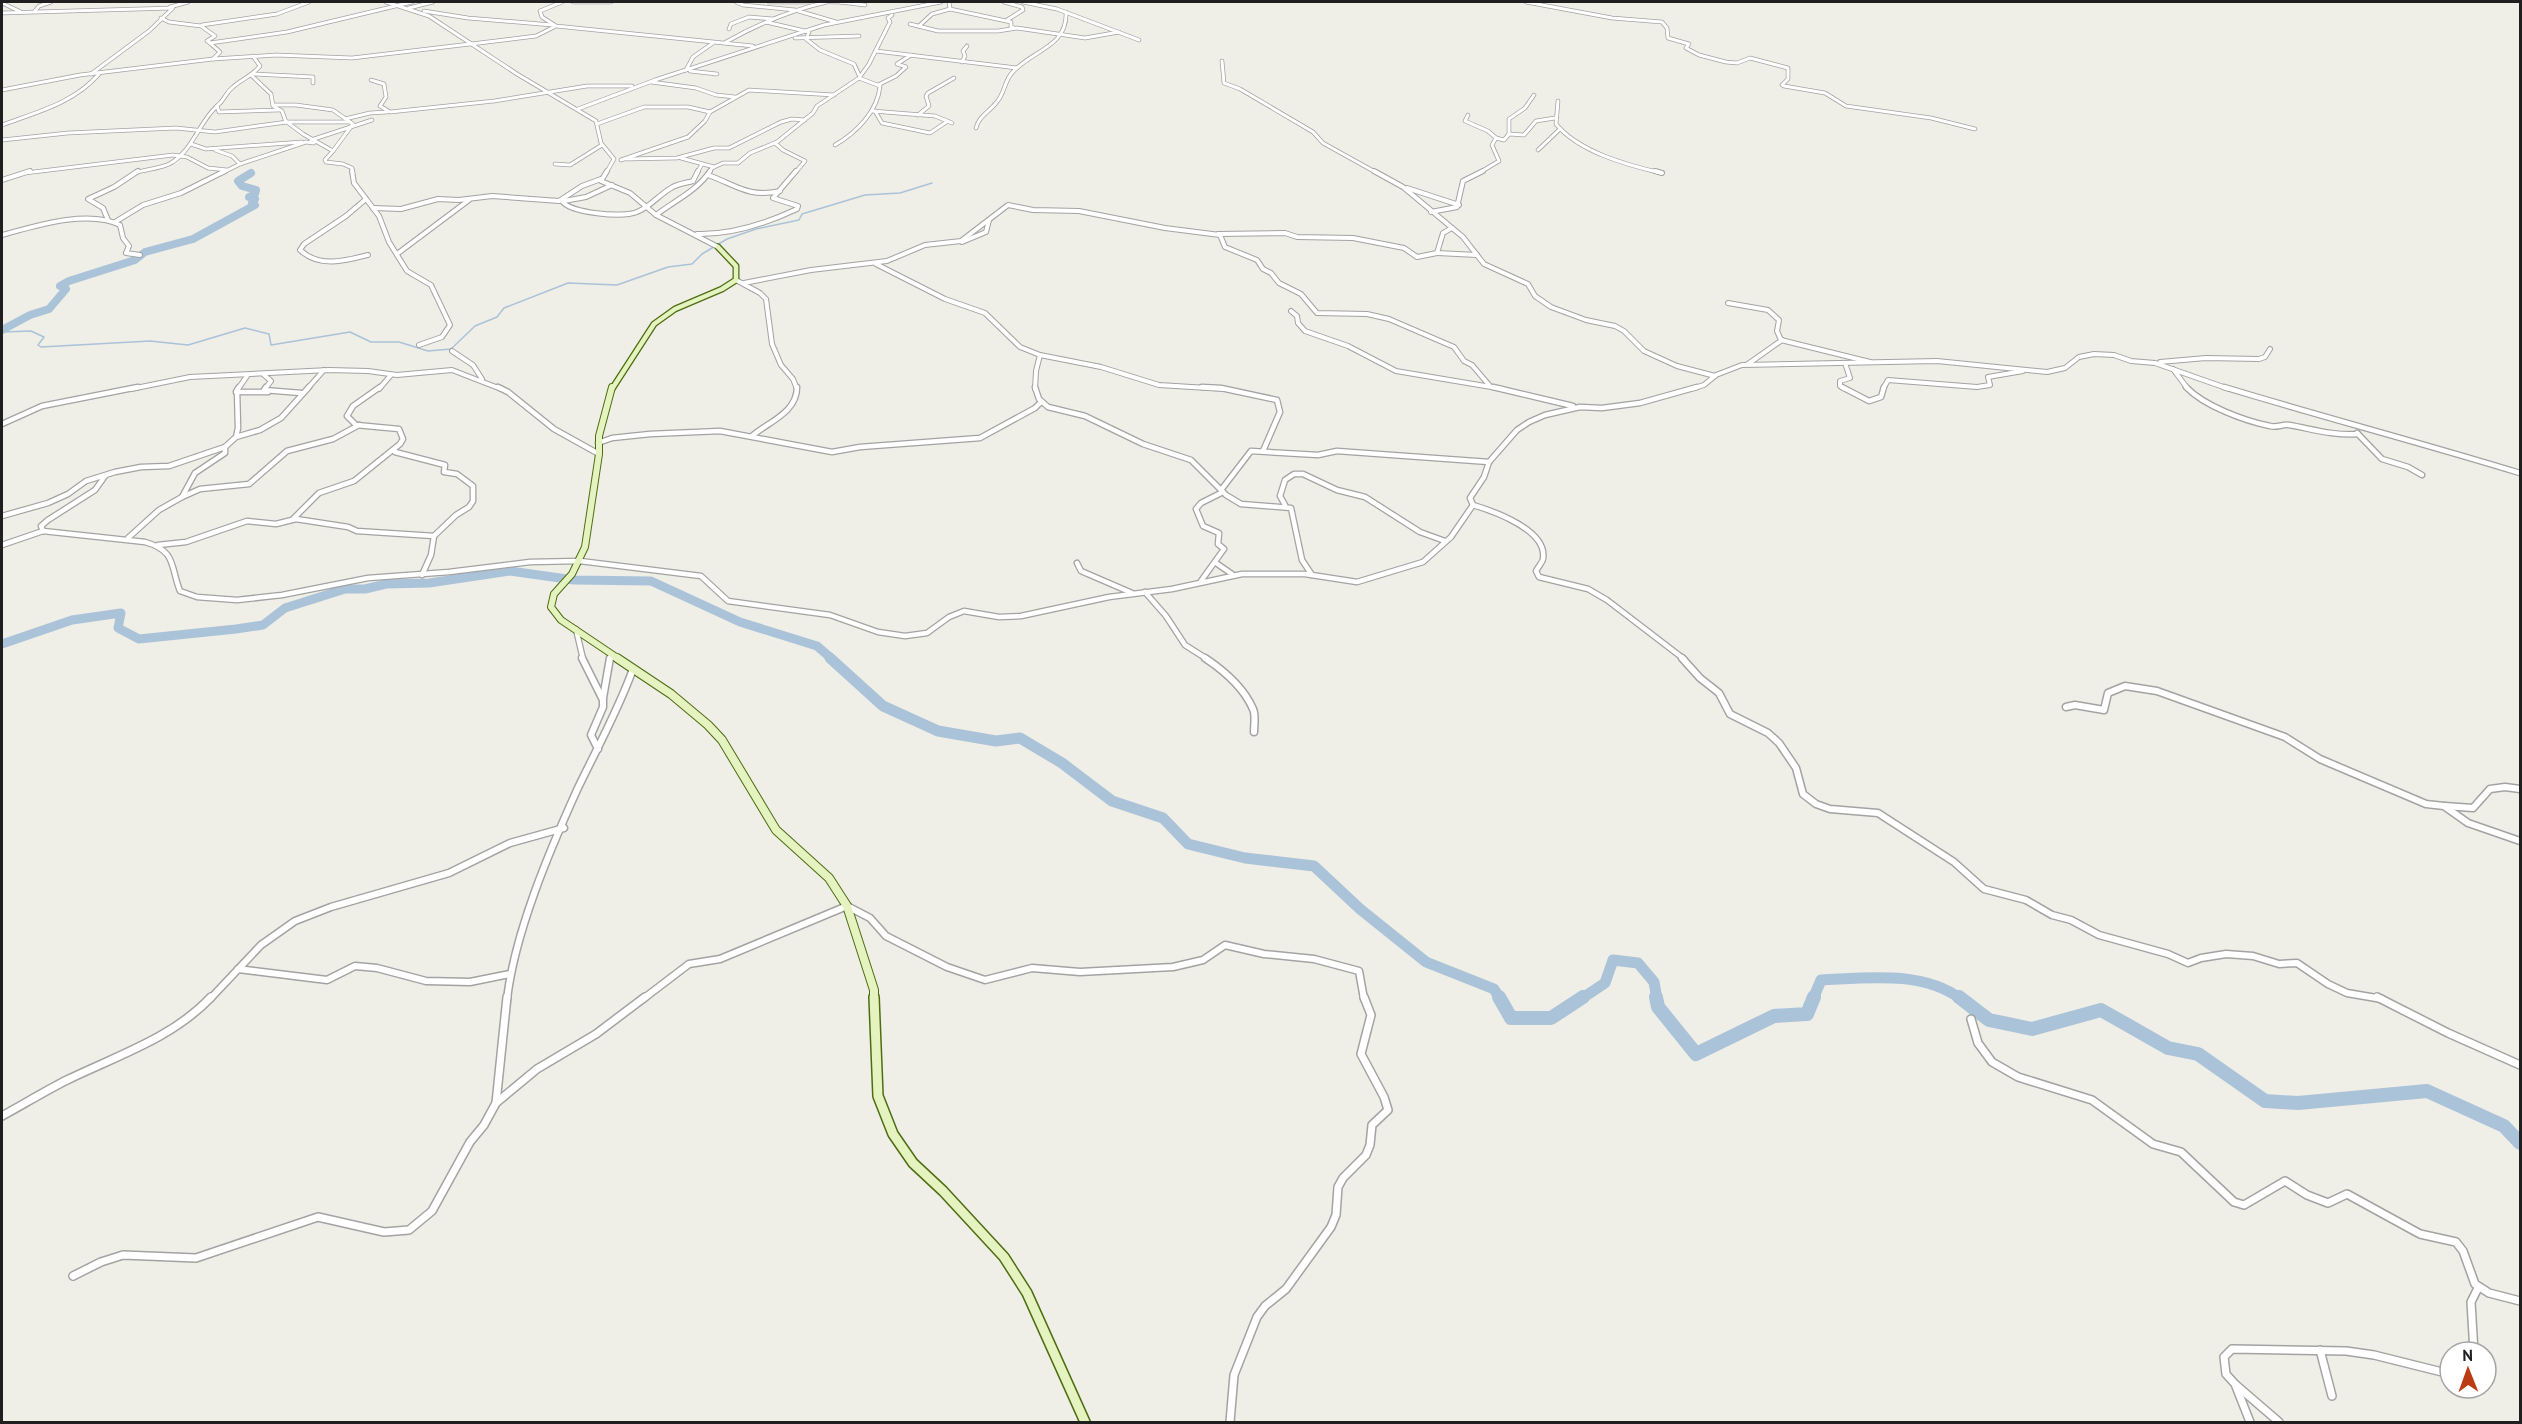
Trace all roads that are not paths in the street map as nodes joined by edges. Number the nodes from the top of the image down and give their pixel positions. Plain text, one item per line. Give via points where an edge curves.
1 (51, 2) edge
2 (188, 2) edge
3 (309, 2) edge
4 (386, 2) edge
5 (412, 2) edge
6 (433, 2) edge
7 (562, 2) edge
8 (573, 2) edge
9 (611, 2) edge
10 (736, 2) edge
11 (771, 2) edge
12 (816, 2) edge
13 (829, 2) edge
14 (842, 2) edge
15 (941, 2) edge
16 (949, 2) edge
17 (1004, 2) edge
18 (1023, 2) edge
19 (1526, 2) edge
20 (2, 3) edge
21 (865, 3) edge
22 (398, 5) junction
23 (170, 7) junction
24 (762, 7) junction
25 (407, 8) junction
26 (950, 9) junction
27 (413, 10) junction
28 (795, 10) junction
29 (902, 11) junction
30 (21, 12) junction
31 (33, 12) junction
32 (1066, 12) junction
33 (2, 13) edge
34 (875, 16) junction
35 (759, 17) junction
36 (161, 18) junction
37 (857, 18) junction
38 (775, 19) junction
39 (889, 21) junction
40 (1006, 21) junction
41 (766, 22) junction
42 (836, 22) junction
43 (910, 24) dead end
44 (201, 25) junction
45 (555, 26) junction
46 (919, 26) junction
47 (1014, 28) junction
48 (729, 29) dead end
49 (809, 32) junction
50 (1119, 32) junction
51 (859, 36) dead end
52 (1059, 36) junction
53 (785, 39) junction
54 (806, 39) junction
55 (1139, 40) dead end
56 (232, 42) junction
57 (713, 42) junction
58 (721, 43) junction
59 (210, 44) junction
60 (470, 44) junction
61 (967, 46) dead end
62 (748, 48) junction
63 (223, 49) junction
64 (876, 51) junction
65 (912, 54) junction
66 (253, 56) junction
67 (213, 59) junction
68 (962, 62) junction
69 (1222, 62) dead end
70 (1017, 68) junction
71 (686, 70) junction
72 (91, 74) junction
73 (99, 74) junction
74 (674, 74) junction
75 (714, 74) dead end
76 (252, 75) junction
77 (859, 76) junction
78 (954, 78) dead end
79 (370, 80) dead end
80 (650, 82) junction
81 (313, 83) dead end
82 (878, 85) junction
83 (640, 86) junction
84 (2, 90) edge
85 (549, 92) junction
86 (834, 95) junction
87 (1534, 95) dead end
88 (738, 97) junction
89 (1558, 100) dead end
90 (273, 105) junction
91 (217, 106) junction
92 (578, 109) junction
93 (279, 110) junction
94 (710, 110) junction
95 (872, 111) junction
96 (387, 112) junction
97 (918, 115) junction
98 (1468, 115) dead end
99 (1555, 118) junction
100 (344, 119) junction
101 (372, 120) dead end
102 (805, 120) junction
103 (300, 121) junction
104 (948, 121) junction
105 (287, 122) junction
106 (315, 122) junction
107 (952, 123) dead end
108 (597, 124) junction
109 (2, 125) edge
110 (351, 125) junction
111 (976, 128) dead end
112 (1560, 129) junction
113 (1975, 129) dead end
114 (296, 131) junction
115 (199, 132) junction
116 (1509, 134) junction
117 (1496, 138) junction
118 (2, 140) edge
119 (313, 140) junction
120 (305, 142) junction
121 (319, 143) junction
122 (775, 143) junction
123 (191, 144) junction
124 (602, 145) junction
125 (835, 145) dead end
126 (210, 149) junction
127 (1538, 150) dead end
128 (333, 152) junction
129 (181, 154) junction
130 (677, 158) junction
131 (621, 160) junction
132 (614, 161) junction
133 (240, 164) junction
134 (702, 164) junction
135 (555, 165) dead end
136 (714, 167) junction
137 (227, 170) junction
138 (1662, 173) dead end
139 (708, 175) junction
140 (601, 179) junction
141 (2, 180) edge
142 (612, 184) junction
143 (1403, 186) junction
144 (780, 191) junction
145 (763, 194) junction
146 (366, 199) junction
147 (470, 199) junction
148 (774, 199) junction
149 (563, 201) junction
150 (1459, 205) junction
151 (373, 208) junction
152 (646, 208) junction
153 (1431, 212) junction
154 (656, 215) junction
155 (108, 220) junction
156 (116, 222) junction
157 (1452, 228) junction
158 (692, 234) junction
159 (1217, 234) junction
160 (2, 235) edge
161 (709, 242) joint
162 (718, 247) joint
163 (1437, 253) junction
164 (397, 254) junction
165 (140, 255) dead end
166 (368, 255) dead end
167 (1477, 255) junction
168 (875, 263) junction
169 (736, 280) junction
170 (744, 283) junction
171 (1728, 303) dead end
172 (1291, 311) dead end
173 (1782, 340) junction
174 (419, 345) dead end
175 (2270, 349) dead end
176 (452, 351) dead end
177 (1040, 355) junction
178 (2150, 362) junction
179 (1845, 363) junction
180 (1748, 364) junction
181 (1874, 364) junction
182 (2173, 369) junction
183 (324, 370) junction
184 (2025, 370) junction
185 (263, 374) junction
186 (391, 375) junction
187 (247, 376) junction
188 (1715, 376) junction
189 (483, 380) junction
190 (1490, 386) junction
191 (236, 392) junction
192 (276, 392) junction
193 (301, 393) junction
194 (1041, 402) junction
195 (1580, 406) junction
196 (2, 424) edge
197 (359, 425) junction
198 (2352, 426) junction
199 (760, 430) junction
200 (720, 431) junction
201 (2358, 434) junction
202 (752, 436) junction
203 (236, 437) junction
204 (598, 442) junction
205 (225, 447) junction
206 (1263, 451) junction
207 (395, 452) junction
208 (599, 454) junction
209 (1489, 462) junction
210 (2520, 473) edge
211 (2422, 475) dead end
212 (105, 476) junction
213 (1222, 491) junction
214 (182, 497) junction
215 (1473, 505) junction
216 (1287, 506) junction
217 (2, 516) edge
218 (293, 519) junction
219 (43, 531) junction
220 (434, 536) junction
221 (128, 538) junction
222 (1445, 541) junction
223 (2, 545) edge
224 (156, 545) junction
225 (580, 561) junction
226 (1077, 563) dead end
227 (1216, 563) junction
228 (1302, 565) junction
229 (1299, 573) junction
230 (422, 575) junction
231 (1233, 575) junction
232 (1312, 575) junction
233 (1201, 582) junction
234 (1145, 592) junction
235 (1133, 593) junction
236 (576, 629) junction
237 (614, 657) junction
238 (633, 669) junction
239 (603, 700) junction
240 (2066, 707) dead end
241 (1254, 732) dead end
242 (598, 749) junction
243 (2520, 789) edge
244 (2444, 806) junction
245 (564, 828) junction
246 (2520, 841) edge
247 (847, 906) junction
248 (238, 969) junction
249 (510, 974) junction
250 (1971, 1019) dead end
251 (2520, 1065) edge
252 (496, 1103) junction
253 (2, 1116) edge
254 (73, 1276) dead end
255 (2478, 1288) junction
256 (2520, 1300) edge
257 (2474, 1340) edge
258 (2320, 1350) junction
259 (2438, 1371) edge
260 (2235, 1384) junction
261 (2332, 1396) dead end
262 (1085, 1422) edge
263 (1230, 1422) edge
264 (2250, 1422) edge
265 (2280, 1422) edge

1 - 31 street
2 - 23 street
3 - 44 street via 277,14
4 - 22 street
5 - 22 street
6 - 25 street
7 - 45 street via 540,11
8 - 9 street
10 - 24 street
11 - 12 street
12 - 13 street
12 - 28 street
13 - 14 street
14 - 21 street
15 - 29 street
16 - 26 street
17 - 40 street via 1023,10
18 - 32 street
19 - 113 street via 1618,19 1662,22 1667,37 1689,44 1685,48 1697,54 1734,63 1750,58 1788,68 1784,86 1825,93 1846,106 1931,117
20 - 30 street
21 - 37 street
22 - 25 street
22 - 56 street via 321,26
23 - 31 street
23 - 36 street via 173,9
24 - 28 street
24 - 35 street
25 - 27 street
26 - 40 street
26 - 46 street via 923,20
27 - 45 street
27 - 60 street via 429,16
28 - 38 street
28 - 42 street
29 - 34 street
29 - 39 street via 889,17
30 - 31 street
30 - 33 street
32 - 50 street
32 - 52 street
34 - 37 street
34 - 39 street
35 - 38 street
35 - 48 street via 731,24
36 - 44 street via 177,24
36 - 72 street
37 - 42 street
38 - 41 street
39 - 64 street
40 - 47 street
41 - 49 street
41 - 58 street
42 - 49 street
43 - 46 street
44 - 59 street via 215,36 207,41
45 - 57 street
45 - 60 street via 536,36
46 - 47 street via 938,31
47 - 52 street
49 - 53 street
49 - 54 street
50 - 52 street via 1088,38
50 - 55 street
51 - 54 street
52 - 70 street
53 - 54 street
53 - 62 street
54 - 77 street via 823,52 854,64
56 - 59 street
56 - 63 street
57 - 58 street
57 - 71 street via 698,52
58 - 62 street
59 - 63 street
60 - 66 street via 352,58
60 - 85 street
61 - 68 street
62 - 71 street
63 - 67 street
64 - 65 street
64 - 77 street
65 - 68 street
65 - 82 street via 897,64 906,67 901,73
66 - 67 street
66 - 76 street via 260,65
67 - 73 street
68 - 70 street
69 - 143 street via 1224,83 1285,114 1323,143
70 - 111 street via 999,100 977,121
71 - 74 street
72 - 73 street
72 - 84 street
73 - 109 street via 59,104
74 - 75 street
74 - 80 street
76 - 81 street via 313,77
76 - 90 street via 271,94
76 - 91 street via 238,82
77 - 82 street
77 - 86 street
78 - 97 street via 928,93 929,106
79 - 96 street via 384,84 386,97 380,106
80 - 83 street
80 - 88 street
82 - 95 street via 880,90
83 - 85 street via 594,86
83 - 92 street
85 - 92 street
85 - 96 street
86 - 88 street via 752,90
86 - 102 street
87 - 116 street via 1525,108 1509,119
88 - 94 street
89 - 99 street
90 - 93 street
90 - 100 street via 333,110
91 - 93 street via 223,113
91 - 115 street
92 - 108 street
93 - 105 street
94 - 108 street via 644,107
94 - 131 street via 705,121 688,137
95 - 97 street
95 - 104 street via 882,123 929,133
95 - 125 street via 850,136
96 - 100 street
97 - 104 street
98 - 117 street via 1465,121
99 - 112 street
99 - 116 street via 1541,117 1524,135
100 - 106 street
100 - 110 street
101 - 110 street
102 - 122 street
102 - 130 street via 781,122 729,148
103 - 105 street
103 - 106 street
103 - 114 street via 303,127
104 - 107 street
105 - 114 street
105 - 115 street
106 - 110 street
108 - 124 street
110 - 119 street
110 - 128 street
112 - 127 street
112 - 138 street via 1595,151
114 - 119 street
115 - 118 street via 176,128
115 - 123 street
116 - 117 street via 1505,140
117 - 150 street via 1492,145 1498,163 1463,181
119 - 120 street
119 - 121 street
120 - 121 street
120 - 126 street
120 - 133 street
121 - 128 street
122 - 136 street via 750,153 738,163
122 - 144 street via 805,162
123 - 126 street
123 - 129 street
124 - 132 street
124 - 135 street via 570,165
126 - 133 street via 232,156
128 - 146 street via 325,161 352,168 354,183
129 - 137 street via 198,159 206,167
129 - 141 street via 31,171
129 - 155 street via 168,165 135,172 121,184 88,199 104,208
130 - 131 street
130 - 134 street
131 - 132 street
132 - 140 street
133 - 137 street
134 - 136 street
134 - 152 street via 693,181 672,187
136 - 139 street
137 - 156 street via 150,202
139 - 145 street via 740,191
139 - 154 street
140 - 142 street
140 - 149 street via 582,186
142 - 149 street via 586,197
142 - 152 street via 630,193
143 - 150 street
143 - 153 street
144 - 145 street
144 - 148 street
145 - 148 street
146 - 151 street
146 - 166 street via 300,250 304,256 327,261
147 - 149 street via 502,196
147 - 151 street via 438,200 401,209
147 - 164 street
148 - 158 street via 799,207 776,219 720,235
149 - 152 street via 572,209 587,212 632,214
150 - 153 street
151 - 164 street
152 - 154 street
153 - 157 street
154 - 158 street
155 - 156 street
155 - 160 street via 62,219
156 - 165 street via 129,246 126,253
157 - 163 street via 1443,233
157 - 167 street
158 - 161 street
159 - 163 street via 1346,237 1404,248 1415,256
159 - 168 street via 1079,211 1033,210 1011,205 964,240 925,245
159 - 190 street via 1225,248 1254,258 1279,283 1298,292 1315,312 1367,314 1413,327 1454,347
161 - 162 street
162 - 169 street via 732,260 738,272
163 - 167 street
164 - 174 street via 412,276 430,283 450,325 441,339
167 - 188 street via 1499,273 1528,284 1535,296 1556,310 1615,326 1644,351 1677,366
168 - 170 street
168 - 177 street via 945,299 985,314 1020,347
169 - 170 street
169 - 204 street via 675,309 654,324 614,384
170 - 199 street via 768,301 773,345 781,365 796,383 791,405
171 - 173 street via 1772,312 1779,320 1777,334
172 - 190 street via 1305,332 1353,349 1396,371
173 - 180 street via 1771,352
173 - 181 street
175 - 178 street via 2259,359
176 - 189 street via 473,365
177 - 194 street via 1034,371 1036,395
177 - 206 street via 1101,367 1159,385 1221,388 1274,399 1280,404 1280,415
178 - 182 street
178 - 184 street via 2094,354 2079,357 2065,368
179 - 180 street
179 - 181 street
179 - 184 street via 1850,378 1840,381 1840,386 1869,401 1881,397 1888,380 1977,387 1990,385 1988,377
180 - 188 street
181 - 184 street via 1937,361
182 - 198 street
182 - 201 street via 2182,384 2210,406 2274,427 2285,424
183 - 185 street
183 - 186 street
183 - 193 street
185 - 187 street
185 - 192 street via 271,381 264,390
186 - 189 street via 452,370
186 - 197 street via 376,392 347,413
187 - 191 street
187 - 196 street via 202,376 42,406
188 - 195 street via 1704,385 1640,403 1602,408
189 - 208 street via 508,392 554,429
190 - 195 street via 1555,404
191 - 192 street
191 - 203 street
192 - 193 street
193 - 203 street via 293,407 277,421
194 - 202 street via 980,438 832,452
194 - 213 street via 1191,460
195 - 209 street via 1525,424
197 - 207 street via 399,429 403,439
197 - 214 street via 333,440 287,451 249,484 200,489
198 - 201 street
198 - 210 street
199 - 200 street
199 - 202 street
200 - 202 street
200 - 204 street via 650,434
201 - 211 street via 2382,459
203 - 205 street
204 - 208 street
205 - 212 street via 170,466 135,468
205 - 214 street via 225,453 192,476
206 - 209 street via 1318,455 1336,451
206 - 213 street via 1248,453
207 - 218 street via 360,477 317,494
207 - 220 street via 445,465 444,472 455,473 472,484 469,507
208 - 225 street via 588,535
209 - 215 street via 1484,477 1470,495
212 - 217 street via 86,481 48,502
212 - 219 street via 91,491 49,518 41,526
213 - 216 street via 1253,507
213 - 227 street via 1196,508 1205,530 1220,534 1218,544 1224,549
214 - 221 street via 159,510
215 - 222 street
215 - 251 street via 1526,527 1542,549 1543,561 1536,571 1539,577 1597,593 1688,662 1719,693 1730,714 1768,733 1779,743 1796,768 1803,794 1816,804 1878,813 1954,862 1978,886 2026,900 2099,934 2188,963 2226,954 2279,964 2297,963 2337,988 2388,1001
216 - 222 street via 1280,496 1286,480 1303,474 1337,490 1365,497 1420,532
216 - 228 street via 1292,509 1299,535
218 - 220 street via 357,531
218 - 224 street via 276,524 242,521 186,542
219 - 221 street
219 - 223 street
220 - 230 street
221 - 224 street
222 - 232 street via 1423,562 1357,582
224 - 230 street via 173,560 178,589 203,598 276,597 360,578
225 - 230 street via 517,561
225 - 235 street via 701,576 716,594 728,601 830,615 878,632 905,636 927,633 964,610 1021,616
225 - 236 street via 554,594 551,607
226 - 235 street via 1081,571
227 - 231 street
227 - 233 street
228 - 229 street
228 - 232 street
229 - 231 street
229 - 232 street
231 - 233 street
233 - 234 street
234 - 235 street
234 - 241 street via 1185,645 1219,667 1235,683 1254,710
236 - 237 street
236 - 239 street via 580,652
237 - 238 street
237 - 239 street via 607,666
238 - 242 street
238 - 247 street via 692,710 722,740 776,830 829,878
239 - 242 street via 591,735
240 - 244 street via 2079,705 2104,710 2112,689 2148,688 2285,737 2331,764 2426,804
242 - 245 street
243 - 244 street via 2500,786 2486,792 2473,808
244 - 246 street via 2471,822
245 - 248 street via 510,843 449,873 295,921
245 - 249 street via 533,899
247 - 252 street via 720,959 689,964 596,1034 537,1069
247 - 262 street via 874,990 878,1096 893,1134 913,1162 1004,1257 1027,1293
247 - 263 street via 870,918 886,936 947,967 985,980 1032,968 1089,972 1173,967 1203,960 1225,945 1264,954 1314,958 1359,971 1371,1015 1361,1054 1388,1110 1372,1125 1366,1155 1340,1184 1331,1227 1286,1289 1264,1306 1257,1317 1234,1375
248 - 249 street via 327,980 356,966 426,981 470,982
248 - 253 street via 181,1023
249 - 252 street
250 - 255 street via 1978,1043 1992,1062 2018,1077 2092,1100 2153,1144 2181,1152 2234,1202 2244,1205 2285,1181 2328,1203 2347,1194 2418,1233 2457,1242
252 - 254 street via 432,1211 409,1230 384,1232 318,1217 196,1258 130,1254
255 - 256 street
255 - 257 street via 2472,1304
258 - 259 street via 2374,1355
258 - 260 street via 2229,1350 2224,1368
258 - 261 street
260 - 264 street
260 - 265 street

